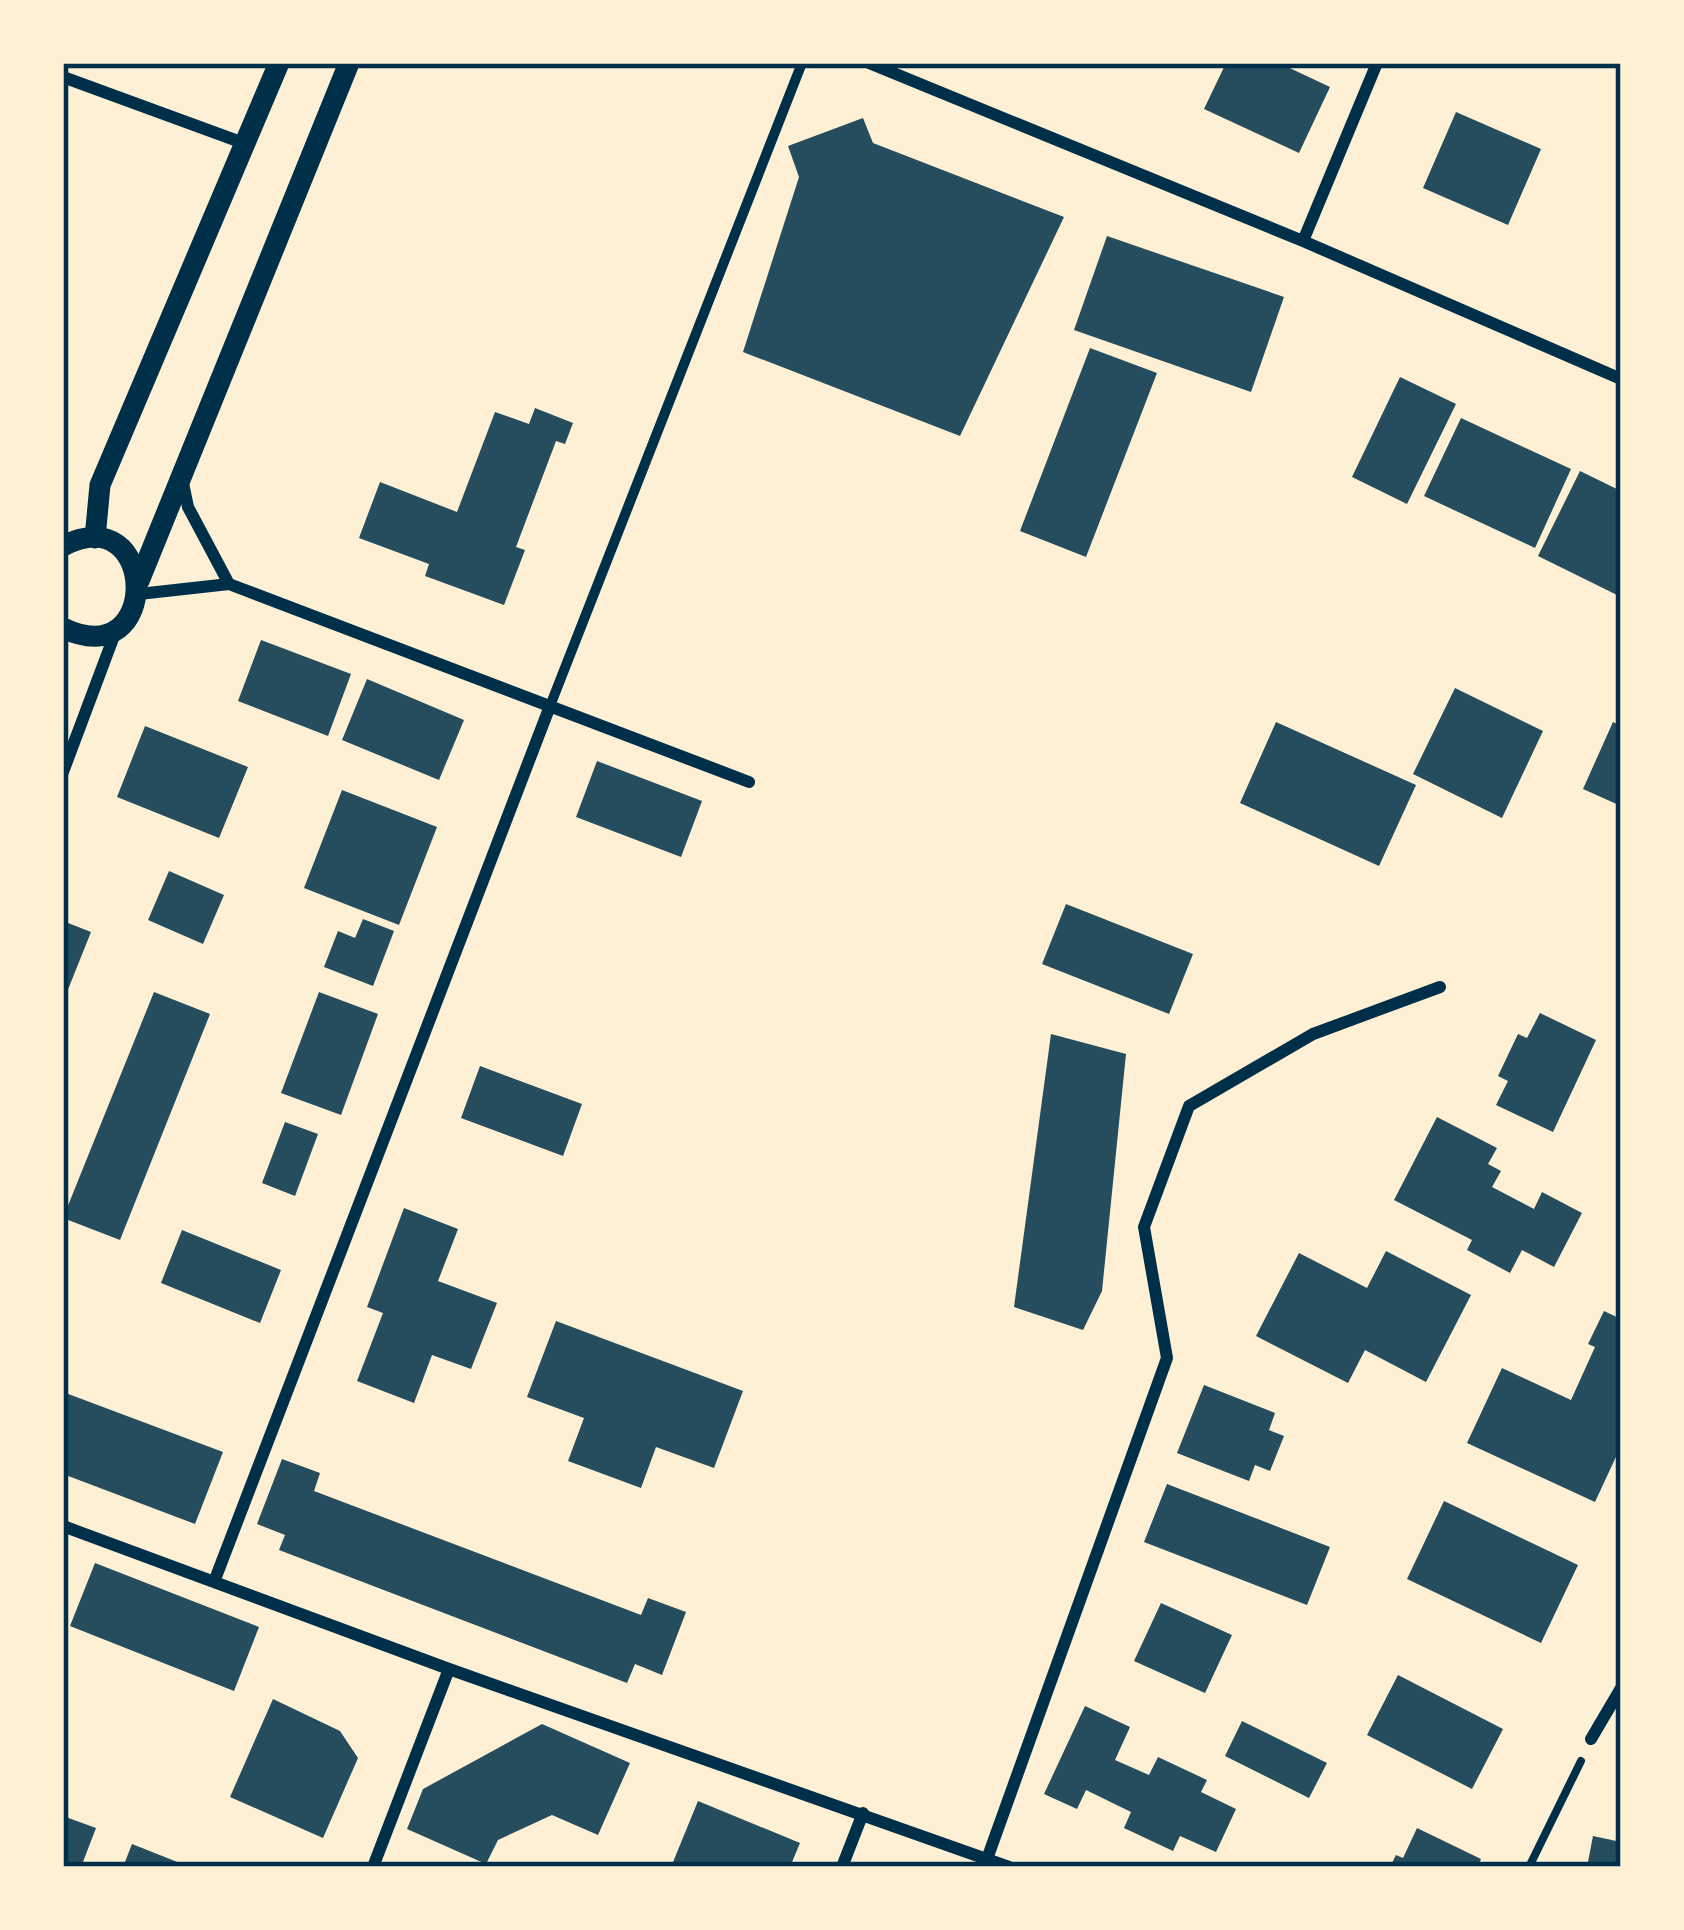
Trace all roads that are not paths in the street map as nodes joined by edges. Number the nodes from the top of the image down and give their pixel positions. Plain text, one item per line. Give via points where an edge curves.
1 (279, 63) edge
2 (349, 63) edge
3 (802, 63) edge
4 (869, 63) edge
5 (1378, 63) edge
6 (63, 77) edge
7 (246, 144) junction
8 (1303, 241) junction
9 (1621, 380) edge
10 (183, 469) junction
11 (95, 538) junction
12 (63, 546) edge
13 (229, 584) junction
14 (139, 587) junction
15 (63, 628) edge
16 (117, 628) junction
17 (550, 706) junction
18 (63, 772) edge
19 (748, 782) dead end
20 (1440, 987) dead end
21 (63, 1526) edge
22 (214, 1582) junction
23 (448, 1670) junction
24 (1621, 1688) edge
25 (1591, 1739) road end
26 (862, 1813) junction
27 (987, 1859) junction
28 (373, 1867) edge
29 (842, 1867) edge
30 (1009, 1867) edge

1 - 7 street
2 - 10 street
3 - 17 street
4 - 8 street
5 - 8 street
6 - 7 street
7 - 11 street via 100,484
8 - 9 street
10 - 13 street via 188,507
10 - 14 street
11 - 12 street
11 - 14 street via 124,551
13 - 14 street
13 - 17 street
14 - 16 street via 135,608
15 - 16 street via 89,636
16 - 18 street
17 - 19 street
17 - 22 street
20 - 27 street via 1313,1034 1189,1106 1144,1227 1167,1358
21 - 22 street
22 - 23 street
23 - 26 street
23 - 28 street
24 - 25 street
26 - 27 street
26 - 29 street
27 - 30 street

